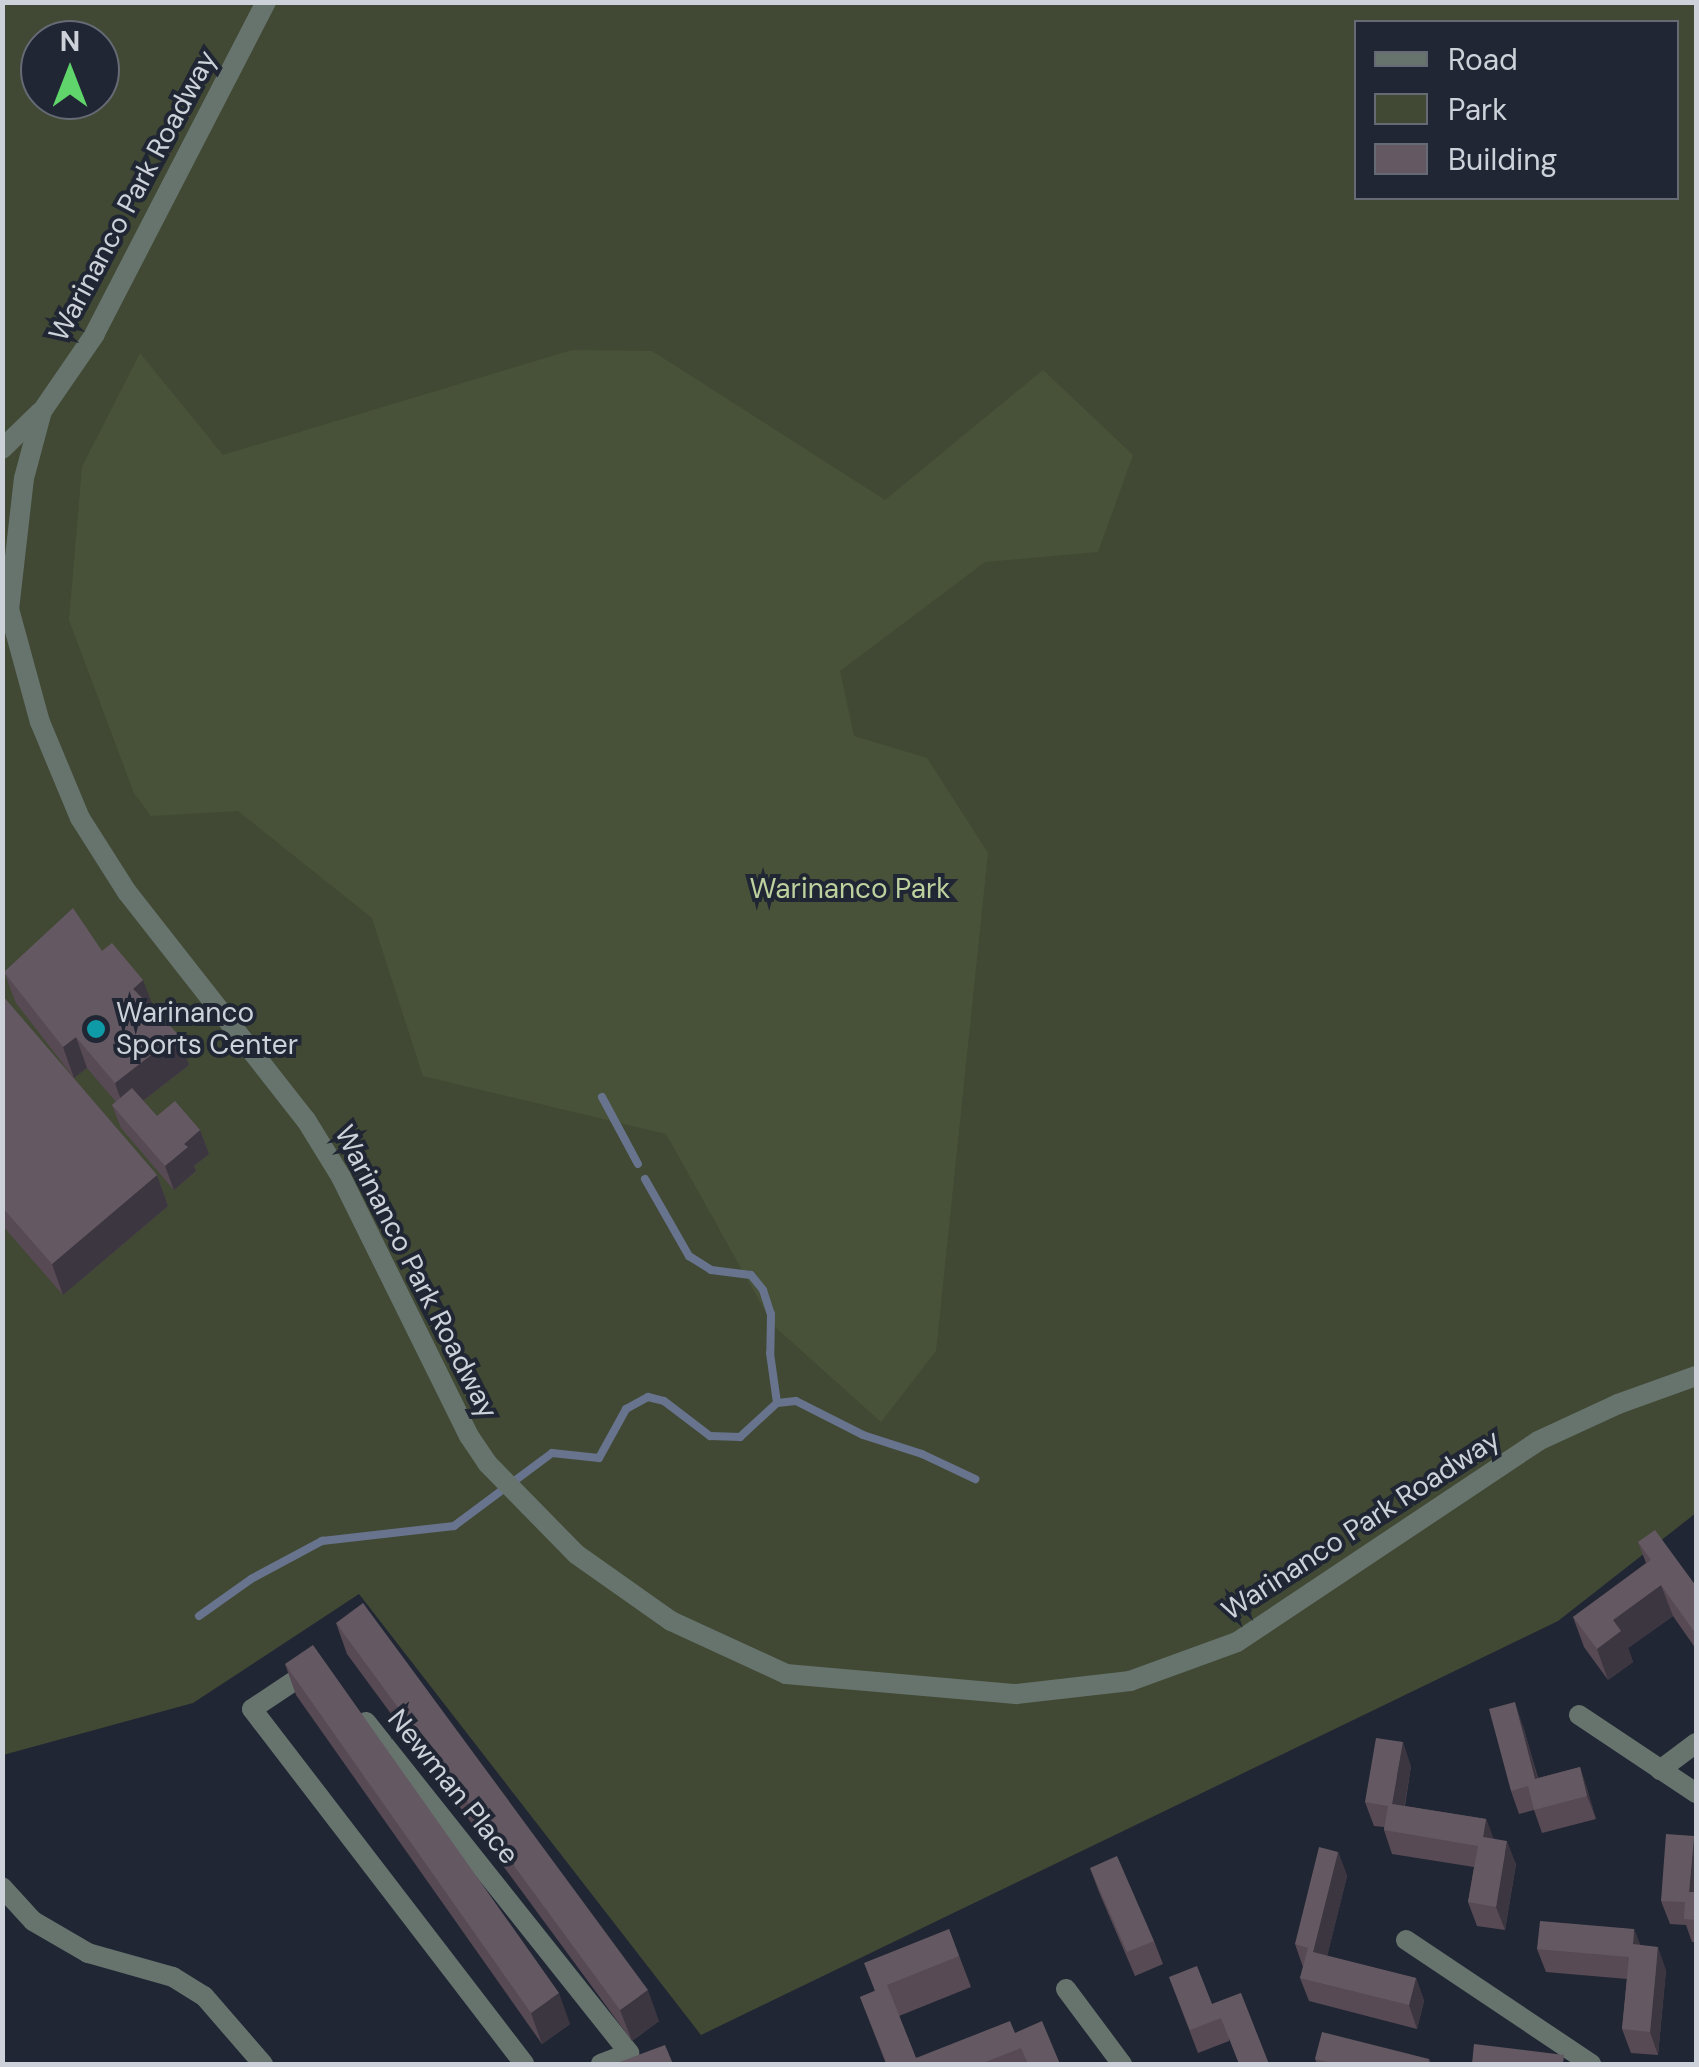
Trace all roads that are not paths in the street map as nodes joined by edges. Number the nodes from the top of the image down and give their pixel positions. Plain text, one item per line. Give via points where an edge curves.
1 (266, 2) edge
2 (42, 411) junction
3 (2, 449) edge
4 (6, 605) edge
5 (1696, 1376) edge
6 (332, 1680) edge
7 (357, 1711) edge
8 (1580, 1715) dead end
9 (1696, 1742) edge
10 (1660, 1770) junction
11 (1696, 1793) edge
12 (2, 1888) edge
13 (1406, 1940) dead end
14 (1066, 1989) dead end
15 (263, 2064) edge
16 (524, 2064) edge
17 (601, 2064) edge
18 (1122, 2064) edge
19 (1591, 2064) edge

1 - 2 street, Warinanco Park Roadway via 96,334
2 - 3 street, Warinanco Park Roadway
2 - 4 street, Warinanco Park Roadway via 24,478
4 - 5 street, Warinanco Park Roadway via 40,722 80,818 127,892 306,1120 446,1396 487,1462 576,1554 671,1621 786,1674 1016,1694 1130,1680 1237,1642 1538,1440
6 - 16 street via 320,1664 252,1708
7 - 17 street, Newman Place via 629,2053
8 - 10 street
9 - 10 street
10 - 11 street
12 - 15 street via 33,1921 88,1953 172,1977 204,1996
13 - 19 street
14 - 18 street

